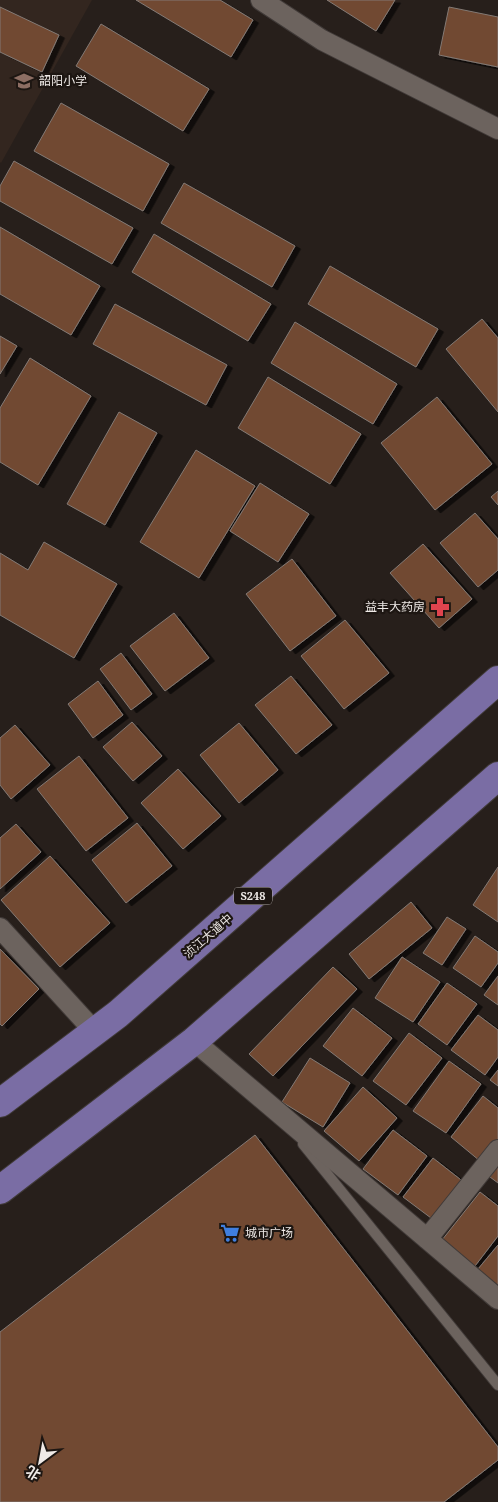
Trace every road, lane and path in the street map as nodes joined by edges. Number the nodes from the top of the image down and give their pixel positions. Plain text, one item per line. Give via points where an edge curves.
1 (261, 0) edge
2 (498, 129) edge
3 (498, 680) edge
4 (498, 776) edge
5 (0, 928) edge
6 (95, 1032) junction
7 (194, 1041) junction
8 (0, 1103) edge
9 (279, 1114) junction
10 (498, 1150) edge
11 (0, 1190) edge
12 (427, 1239) junction
13 (498, 1299) edge
14 (498, 1385) edge

1 - 2 street via 322,40
3 - 6 main road, 浈江大道中 / S248
4 - 7 main road
5 - 6 street
6 - 8 main road, 浈江大道中 / S248
7 - 9 street
7 - 11 main road
9 - 12 street
9 - 14 lane
10 - 12 street
12 - 13 street

